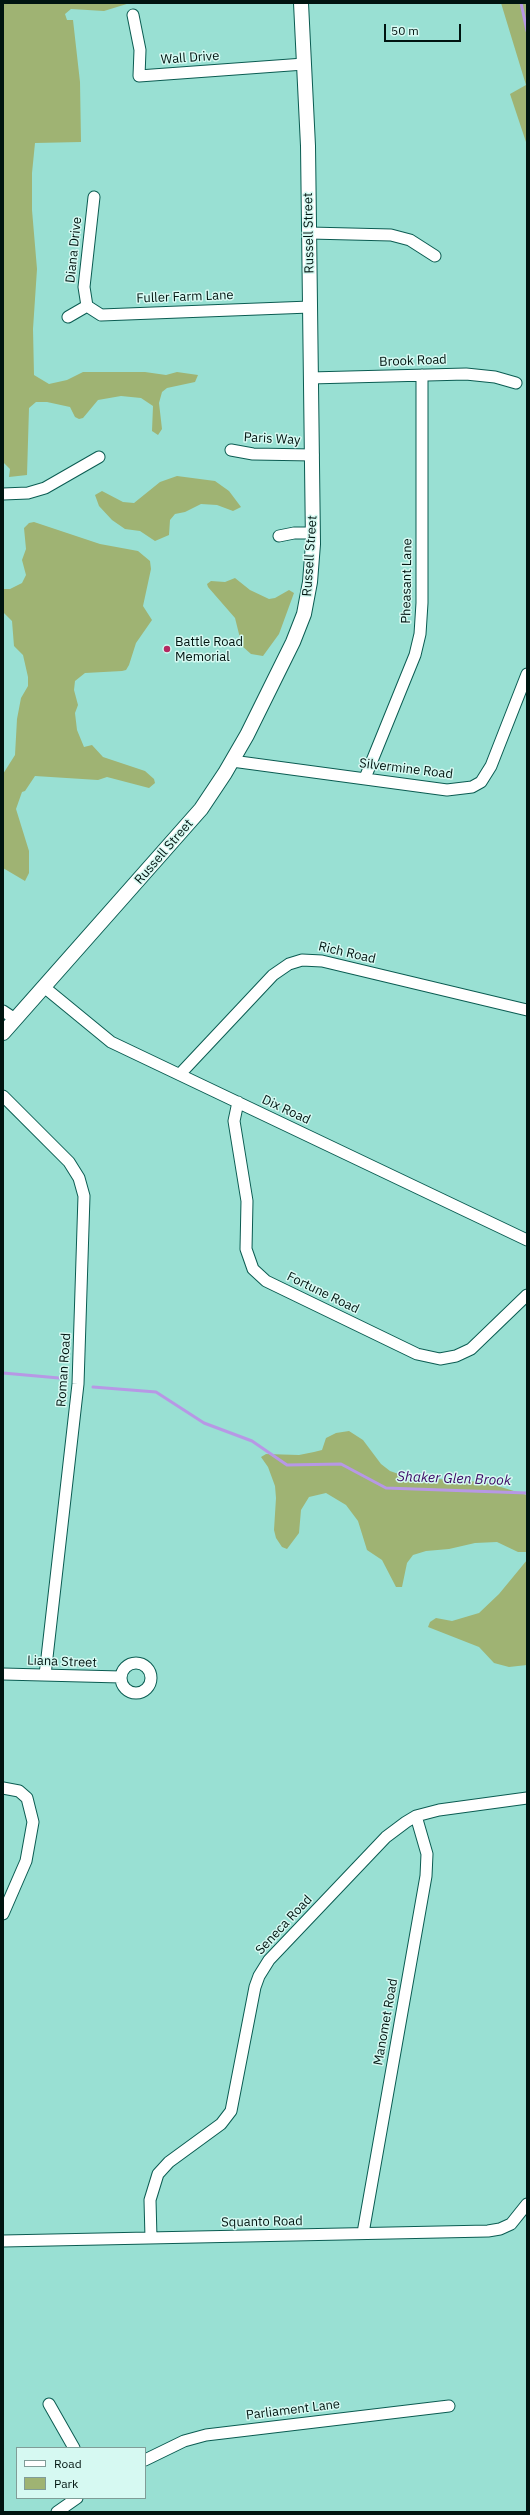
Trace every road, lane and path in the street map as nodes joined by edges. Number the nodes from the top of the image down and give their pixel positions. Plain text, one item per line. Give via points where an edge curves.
1 (301, 3) edge
2 (133, 15) dead end
3 (304, 64) junction
4 (94, 197) dead end
5 (310, 233) junction
6 (435, 256) dead end
7 (87, 306) junction
8 (310, 307) junction
9 (68, 317) dead end
10 (422, 375) junction
11 (310, 378) junction
12 (516, 383) dead end
13 (231, 450) dead end
14 (313, 455) junction
15 (99, 457) dead end
16 (3, 494) edge
17 (313, 533) junction
18 (279, 536) dead end
19 (527, 674) edge
20 (232, 761) junction
21 (365, 778) junction
22 (44, 987) junction
23 (527, 1010) edge
24 (3, 1011) edge
25 (15, 1019) junction
26 (3, 1033) edge
27 (180, 1074) junction
28 (3, 1096) edge
29 (238, 1102) junction
30 (527, 1240) edge
31 (527, 1295) edge
32 (3, 1674) edge
33 (45, 1675) junction
34 (121, 1677) dead end
35 (3, 1788) edge
36 (527, 1798) edge
37 (416, 1816) junction
38 (3, 1914) edge
39 (527, 2204) edge
40 (363, 2233) junction
41 (151, 2238) junction
42 (3, 2241) edge
43 (49, 2404) dead end
44 (449, 2406) dead end
45 (73, 2447) edge
46 (146, 2460) edge
47 (76, 2499) edge
48 (57, 2512) edge

1 - 3 street, Russell Street
2 - 3 street, Wall Drive via 140,50 139,76
3 - 5 street, Russell Street
4 - 7 street, Diana Drive via 84,287
5 - 6 street via 391,234 414,242
5 - 8 street, Russell Street
7 - 8 street, Fuller Farm Lane via 101,314
7 - 9 street
8 - 11 street, Russell Street
10 - 11 street, Brook Road
10 - 12 street, Brook Road via 475,374
10 - 21 street, Pheasant Lane via 420,634 415,655
11 - 14 street, Russell Street
13 - 14 street, Paris Way via 253,454
14 - 17 street, Russell Street
15 - 16 street via 45,488 28,493
17 - 18 street
17 - 20 street, Russell Street via 310,582 304,614 281,668
19 - 21 street, Silvermine Road via 491,766 477,785 447,790
20 - 21 street, Silvermine Road
20 - 22 street, Russell Street via 191,822
22 - 25 street, Russell Street
22 - 27 street, Dix Road via 106,1038
23 - 27 street, Rich Road via 322,961 302,960 289,964 273,975
24 - 25 street
25 - 26 street, Russell Street
27 - 29 street, Dix Road
28 - 33 street, Roman Road via 69,1162 79,1178 84,1196 78,1384
29 - 30 street, Dix Road
29 - 31 street, Fortune Road via 234,1121 247,1201 246,1249 251,1265 266,1281 417,1354 440,1359 456,1356 471,1349
32 - 33 street, Liana Street
33 - 34 street, Liana Street
35 - 38 street via 19,1791 27,1798 33,1818 30,1845 18,1882
36 - 37 street, Seneca Road via 439,1810
37 - 40 street, Manomet Road via 427,1854 426,1876
37 - 41 street, Seneca Road via 386,1837 262,1970 255,1988 231,2111 221,2124 169,2162 158,2174 151,2195
39 - 40 street, Squanto Road via 518,2218 505,2227 488,2231
40 - 41 street, Squanto Road
41 - 42 street, Squanto Road
43 - 45 street
44 - 46 street, Parliament Lane via 206,2435 184,2441
47 - 48 street

